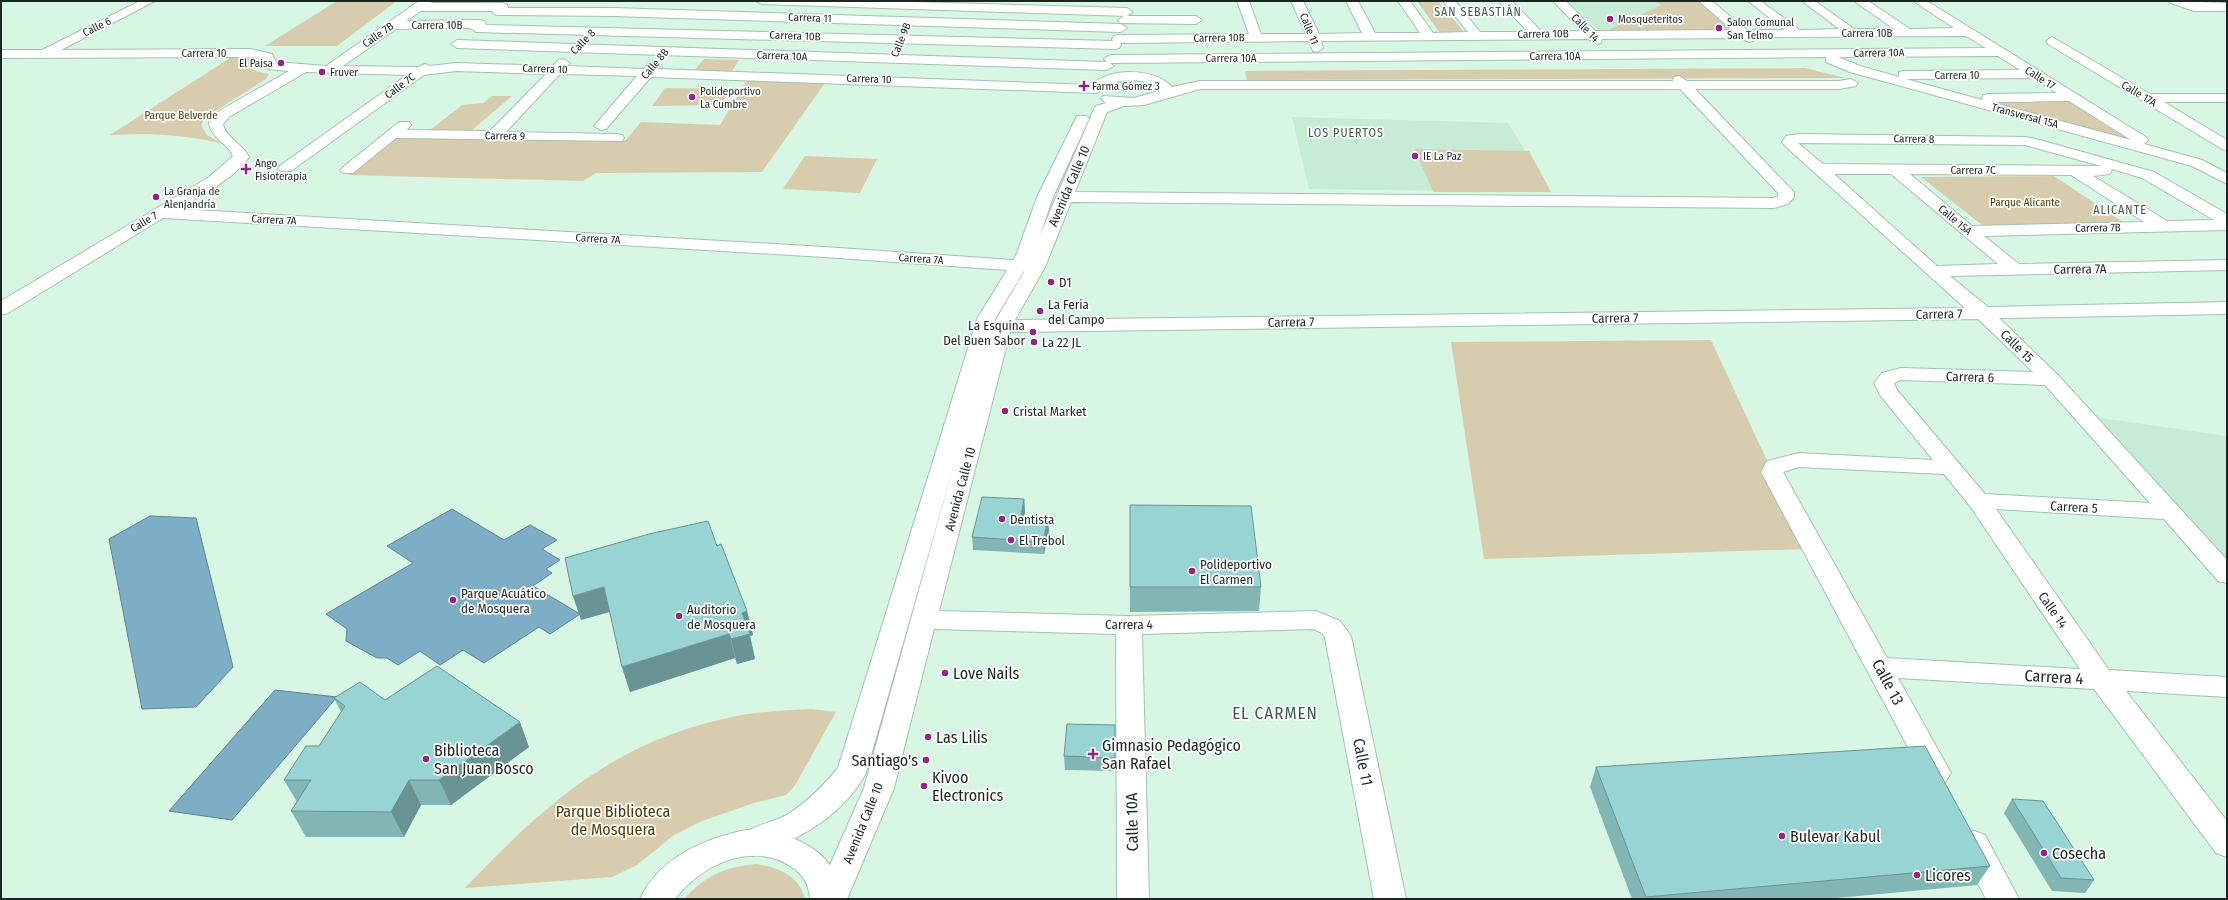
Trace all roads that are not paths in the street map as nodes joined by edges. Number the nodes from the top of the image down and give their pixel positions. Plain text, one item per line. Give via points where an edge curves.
1 (149, 1) edge
2 (624, 1) edge
3 (707, 1) edge
4 (762, 1) edge
5 (1243, 1) edge
6 (1297, 1) edge
7 (1352, 1) edge
8 (1404, 1) edge
9 (1449, 1) edge
10 (1505, 1) edge
11 (1559, 1) edge
12 (1705, 1) edge
13 (1754, 1) edge
14 (1808, 1) edge
15 (1860, 1) edge
16 (1919, 1) edge
17 (2175, 1) edge
18 (821, 2) edge
19 (916, 3) edge
20 (423, 4) edge
21 (504, 6) edge
22 (1193, 7) dead end
23 (2227, 7) edge
24 (613, 12) junction
25 (696, 15) junction
26 (810, 18) junction
27 (1196, 20) junction
28 (909, 21) junction
29 (1123, 24) edge
30 (393, 25) junction
31 (478, 26) junction
32 (594, 30) junction
33 (1968, 32) junction
34 (681, 33) junction
35 (1908, 33) junction
36 (1537, 34) junction
37 (1590, 34) junction
38 (1744, 34) junction
39 (1798, 34) junction
40 (1853, 34) junction
41 (1428, 35) junction
42 (1476, 35) junction
43 (802, 36) junction
44 (1370, 36) junction
45 (1256, 37) junction
46 (1314, 37) junction
47 (1200, 38) junction
48 (902, 39) junction
49 (2052, 41) dead end
50 (457, 44) junction
51 (578, 47) junction
52 (665, 52) junction
53 (2000, 52) junction
54 (1, 54) edge
55 (44, 54) junction
56 (1770, 54) junction
57 (1824, 54) junction
58 (791, 56) junction
59 (1611, 56) junction
60 (1319, 57) junction
61 (893, 59) junction
62 (1108, 62) junction
63 (302, 69) junction
64 (556, 69) junction
65 (329, 70) junction
66 (421, 71) junction
67 (648, 73) junction
68 (2034, 74) junction
69 (1879, 75) junction
70 (778, 77) junction
71 (1125, 77) junction
72 (885, 80) junction
73 (1156, 81) junction
74 (1266, 83) junction
75 (1682, 83) junction
76 (1097, 88) junction
77 (1166, 92) junction
78 (2070, 97) junction
79 (2146, 98) junction
80 (2227, 98) edge
81 (1963, 99) junction
82 (2212, 99) junction
83 (1123, 102) junction
84 (2227, 107) edge
85 (358, 118) junction
86 (601, 126) dead end
87 (392, 134) junction
88 (494, 136) junction
89 (617, 138) dead end
90 (1791, 139) joint
91 (2227, 146) edge
92 (2162, 153) junction
93 (286, 168) dead end
94 (1818, 169) junction
95 (1894, 169) junction
96 (348, 170) dead end
97 (2073, 170) junction
98 (2129, 171) junction
99 (2227, 179) edge
100 (1065, 197) junction
101 (160, 213) junction
102 (2227, 221) edge
103 (2227, 225) edge
104 (2164, 227) junction
105 (1968, 231) junction
106 (2227, 265) edge
107 (1027, 266) junction
108 (2016, 270) junction
109 (1933, 271) junction
110 (2227, 308) edge
111 (1, 309) edge
112 (1983, 314) junction
113 (1002, 326) junction
114 (1888, 377) joint
115 (2051, 379) junction
116 (1950, 468) junction
117 (1978, 501) junction
118 (2171, 512) junction
119 (2227, 575) edge
120 (925, 620) junction
121 (1129, 625) junction
122 (1331, 628) joint
123 (1880, 667) junction
124 (2101, 679) junction
125 (2227, 687) edge
126 (1947, 794) edge
127 (1962, 822) edge
128 (753, 843) junction
129 (2227, 844) edge
130 (656, 899) edge
131 (826, 899) edge
132 (831, 899) edge
133 (1133, 899) edge
134 (1390, 899) edge
135 (2004, 899) edge

1 - 55 street, Calle 6
2 - 24 street, Calle 8
3 - 25 street, Calle 8B
4 - 18 street
5 - 45 street
6 - 46 street, Calle 11
7 - 44 street
8 - 41 street
9 - 42 street
10 - 36 street
11 - 37 street, Calle 14
12 - 38 street
13 - 39 street
14 - 40 street
15 - 35 street
16 - 33 street, Calle 17
17 - 23 street via 2194,7
18 - 19 street
18 - 26 street
19 - 28 street, Calle 9B
19 - 29 street
20 - 21 street, Carrera 11
20 - 30 street, Calle 7B
21 - 24 street, Carrera 11
21 - 31 street, Calle 7C
22 - 27 street
24 - 25 street, Carrera 11
24 - 32 street, Calle 8
25 - 26 street, Carrera 11
25 - 34 street, Calle 8B
26 - 28 street, Carrera 11
26 - 43 street
27 - 29 street
27 - 47 street
28 - 29 street, Carrera 11
28 - 48 street, Calle 9B
29 - 47 street, Carrera 10B
29 - 48 street, Carrera 10B
29 - 62 street, Avenida Calle 10
30 - 31 street, Carrera 10B
30 - 65 street, Calle 7B
31 - 32 street, Carrera 10B
31 - 50 street, Calle 7C
32 - 34 street, Carrera 10B
32 - 51 street, Calle 8
33 - 35 street, Carrera 10B
33 - 53 street, Calle 17
34 - 43 street, Carrera 10B
34 - 52 street, Calle 8B
35 - 40 street, Carrera 10B
36 - 37 street, Carrera 10B
36 - 42 street, Carrera 10B
37 - 38 street, Carrera 10B
37 - 59 street, Calle 14
38 - 39 street, Carrera 10B
38 - 56 street
39 - 40 street, Carrera 10B
41 - 42 street, Carrera 10B
41 - 44 street, Carrera 10B
43 - 48 street, Carrera 10B
43 - 58 street
44 - 46 street, Carrera 10B
45 - 46 street, Carrera 10B
45 - 47 street, Carrera 10B
46 - 60 street, Calle 11
48 - 61 street, Calle 9B
49 - 79 street, Calle 17A
50 - 51 street, Carrera 10A
50 - 66 street, Calle 7C
51 - 52 street, Carrera 10A
51 - 64 street, Calle 8
52 - 58 street, Carrera 10A
52 - 67 street, Calle 8B
53 - 57 street, Carrera 10A
53 - 68 street, Calle 17
54 - 55 street, Carrera 10
55 - 63 street, Carrera 10 via 251,53 267,57 272,66
56 - 57 street, Carrera 10A
56 - 59 street, Carrera 10A
57 - 69 street, Transversal 15A via 1836,63
58 - 61 street, Carrera 10A
58 - 70 street
59 - 60 street, Carrera 10A
60 - 62 street, Carrera 10A
61 - 62 street, Carrera 10A
61 - 72 street, Calle 9B
62 - 71 street via 1118,75
62 - 76 street, Avenida Calle 10
63 - 65 street, Carrera 10
63 - 101 street, Calle 7 via 220,118 216,128 240,152 238,162 215,180
64 - 66 street, Carrera 10 via 456,67
64 - 67 street, Carrera 10
64 - 88 street, Calle 8
65 - 66 street, Carrera 10
66 - 85 street, Calle 7C
67 - 70 street, Carrera 10
67 - 86 street, Calle 8B
68 - 69 street, Carrera 10
68 - 78 street, Calle 17
69 - 81 street, Transversal 15A
70 - 72 street, Carrera 10
71 - 73 street
71 - 76 street via 1104,81
72 - 76 street, Carrera 10
73 - 74 street
73 - 77 street via 1163,84
74 - 75 street
74 - 77 street via 1187,86
75 - 75 street via 1838,85 1851,83 1831,80
75 - 100 street via 1786,192 1786,197 1782,201 1774,203
76 - 83 street via 1105,98
76 - 107 street, Avenida Calle 10 via 1045,197 1026,253
77 - 83 street via 1155,99
78 - 81 street
78 - 92 street, Calle 17
79 - 82 street
79 - 91 street, Calle 17A
80 - 82 street
81 - 92 street, Transversal 15A
82 - 84 street
83 - 100 street, Avenida Calle 10 via 1101,109
85 - 87 street via 411,120
85 - 93 street, Calle 7C
87 - 88 street, Carrera 9
87 - 96 street
88 - 89 street, Carrera 9
90 - 94 street, Calle 15 via 1789,142
90 - 98 street, Carrera 8 via 2025,141
92 - 99 street, Transversal 15A via 2197,163
94 - 95 street, Carrera 7C
94 - 109 street, Calle 15
95 - 97 street, Carrera 7C
95 - 105 street, Calle 15A
97 - 98 street, Carrera 7C
97 - 104 street
98 - 102 street via 2148,175
100 - 107 street, Avenida Calle 10
101 - 107 street, Carrera 7A
101 - 111 street, Calle 7
103 - 104 street, Carrera 7B
104 - 105 street, Carrera 7B
105 - 108 street, Calle 15A
106 - 108 street, Carrera 7A
107 - 113 street, Avenida Calle 10
107 - 128 street, Avenida Calle 10 via 986,318 851,773 834,794 800,822
108 - 109 street, Carrera 7A
109 - 112 street, Calle 15
110 - 112 street, Carrera 7
112 - 113 street, Carrera 7
112 - 115 street, Calle 15
113 - 120 street, Avenida Calle 10
114 - 115 street, Carrera 6 via 1901,374
114 - 116 street, Calle 14 via 1884,383 1887,391
115 - 118 street, Calle 15
116 - 117 street, Calle 14
116 - 123 street, Calle 13 via 1799,460 1775,466 1772,472
117 - 118 street, Carrera 5
117 - 124 street, Calle 14
118 - 119 street, Calle 15
120 - 121 street, Carrera 4
120 - 132 street, Avenida Calle 10 via 878,788
121 - 122 street, Carrera 4 via 1316,620
121 - 133 street, Calle 10A
122 - 134 street, Calle 11 via 1338,636
123 - 124 street, Carrera 4
123 - 126 street, Calle 13
124 - 125 street, Carrera 4
124 - 129 street, Calle 14
127 - 135 street
128 - 130 street via 724,848 696,860 672,878
128 - 131 street via 780,846 802,856 819,873

